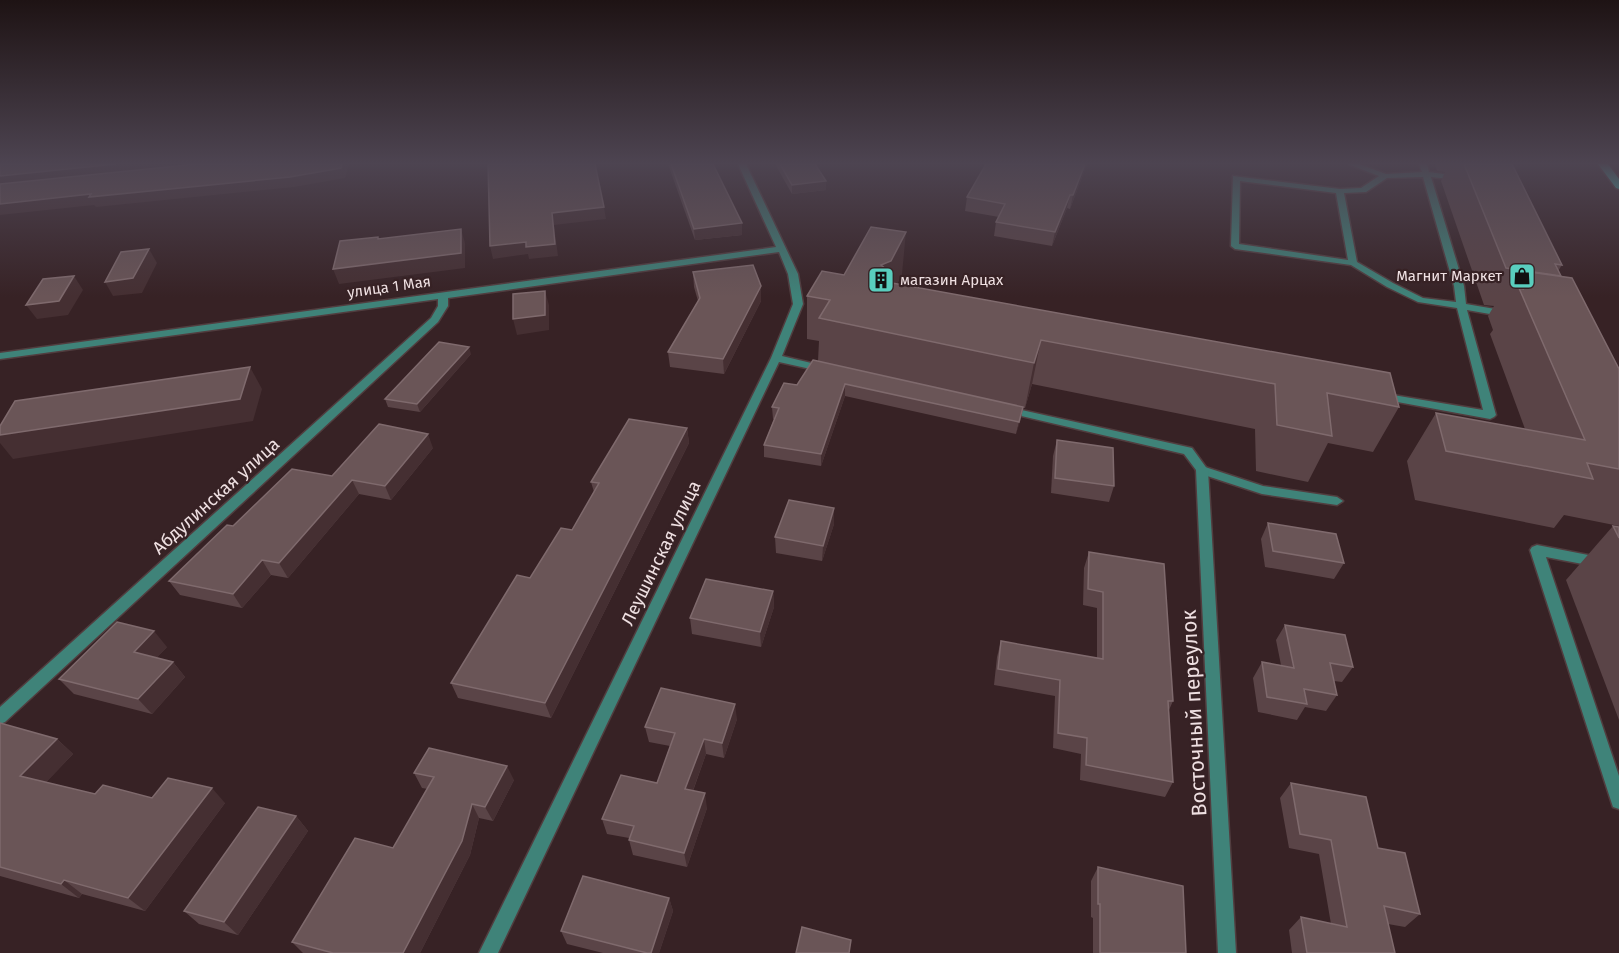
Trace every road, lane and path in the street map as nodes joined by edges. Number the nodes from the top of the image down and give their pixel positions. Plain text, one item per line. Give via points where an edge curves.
1 (763, 208) edge
2 (1236, 208) edge
3 (1343, 208) edge
4 (1437, 208) edge
5 (783, 249) junction
6 (1353, 263) junction
7 (444, 294) junction
8 (1461, 306) junction
9 (1520, 316) edge
10 (0, 356) edge
11 (776, 358) junction
12 (833, 370) edge
13 (1372, 395) edge
14 (994, 407) edge
15 (1202, 470) junction
16 (1338, 501) dead end
17 (1619, 567) edge
18 (0, 717) edge
19 (1619, 801) edge
20 (488, 953) edge
21 (1227, 953) edge

1 - 5 street, Леушинская улица
2 - 6 street via 1235,246
3 - 6 street
4 - 8 street
5 - 7 street, улица 1 Мая
5 - 11 street, Леушинская улица via 793,274 798,304
6 - 8 street via 1422,300
7 - 10 street, улица 1 Мая
7 - 18 street, Абдулинская улица via 435,320
8 - 9 street
8 - 13 street via 1491,420
11 - 12 street
11 - 20 street, Леушинская улица
14 - 15 street via 1188,451
15 - 16 street via 1262,490
15 - 21 street, Восточный переулок
17 - 19 street via 1538,550

